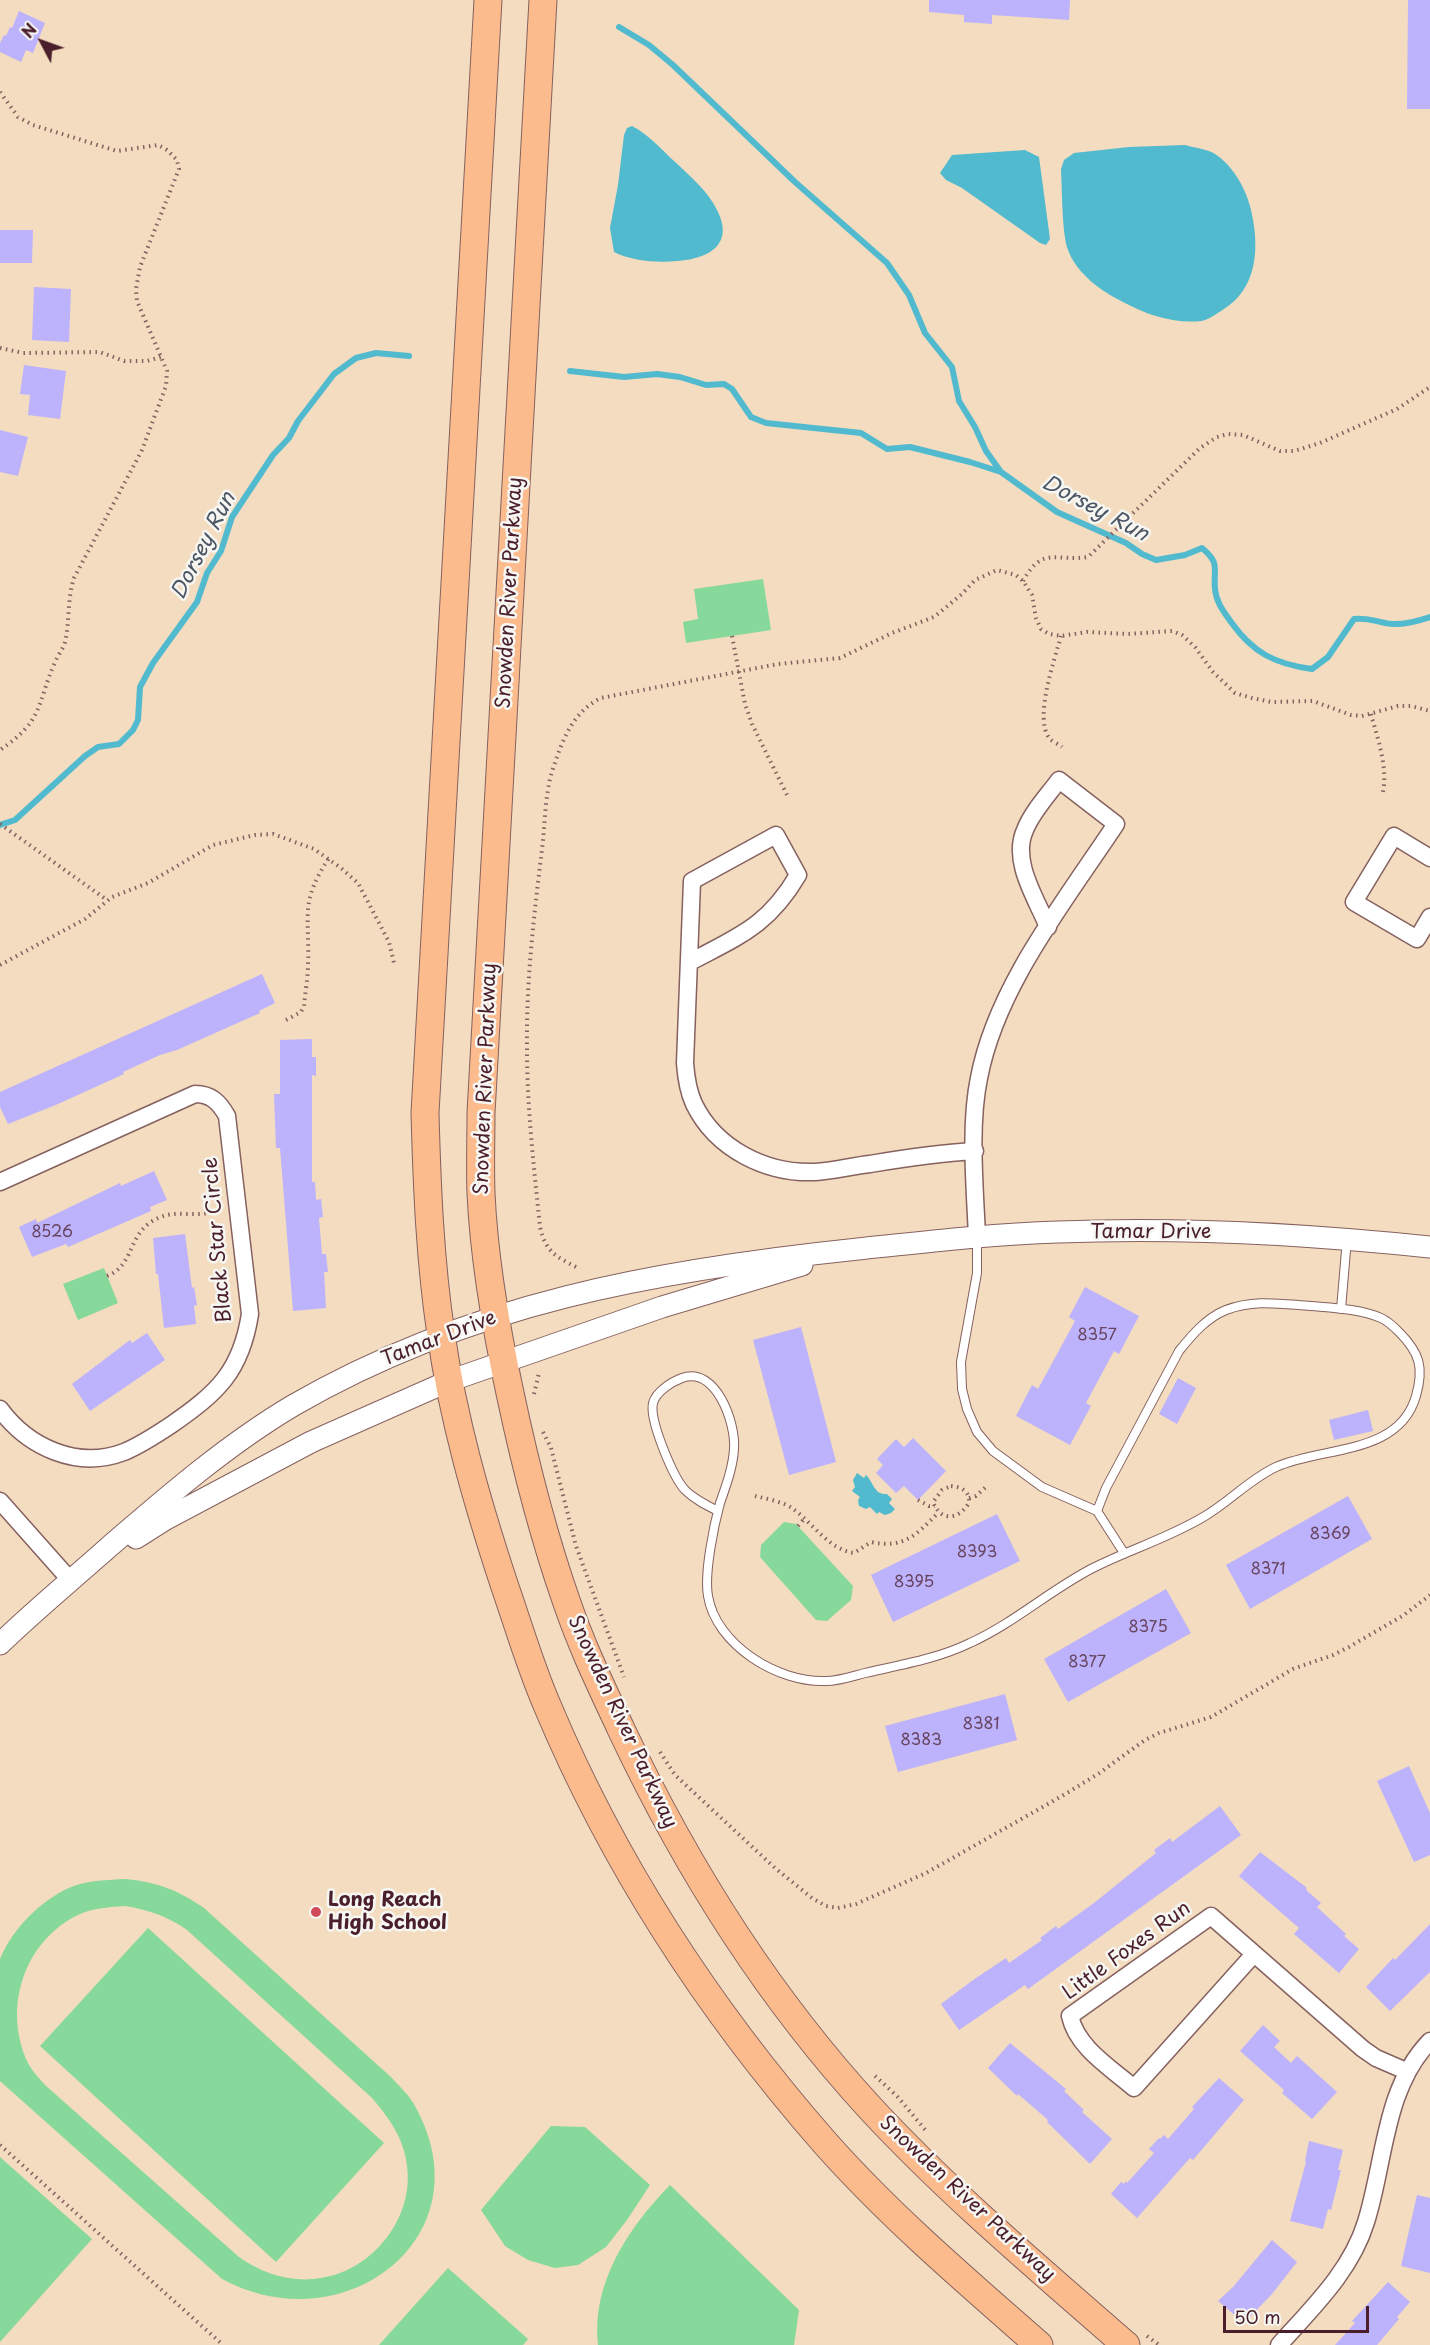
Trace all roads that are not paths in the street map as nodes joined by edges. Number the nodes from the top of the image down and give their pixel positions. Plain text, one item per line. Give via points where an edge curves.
1 (488, 0) edge
2 (543, 0) edge
3 (1430, 858) edge
4 (1430, 918) edge
5 (1048, 927) junction
6 (690, 962) junction
7 (975, 1151) junction
8 (0, 1182) edge
9 (977, 1237) junction
10 (1347, 1239) junction
11 (872, 1247) junction
12 (1430, 1247) edge
13 (1341, 1309) junction
14 (494, 1317) junction
15 (441, 1334) junction
16 (502, 1361) junction
17 (449, 1381) junction
18 (0, 1409) edge
19 (0, 1501) edge
20 (718, 1511) junction
21 (1097, 1512) junction
22 (1125, 1552) junction
23 (71, 1581) junction
24 (0, 1644) edge
25 (1254, 1954) junction
26 (1430, 2041) edge
27 (1406, 2071) junction
28 (1136, 2340) edge
29 (1040, 2345) edge
30 (1280, 2345) edge

1 - 15 main road via 425,1113 427,1193
2 - 14 main road, Snowden River Parkway via 481,1113 481,1195
3 - 4 street via 1394,836 1354,902 1417,939
5 - 5 street via 1116,824 1059,780 1025,829 1020,845 1021,862
5 - 7 street via 1007,994 985,1050 978,1080
6 - 6 street via 692,881 776,835 798,875 786,894 753,928
6 - 7 street via 687,1083 704,1120 719,1138 742,1155 784,1171 815,1172 929,1154
7 - 9 street
8 - 18 street, Black Star Circle via 195,1094 205,1094 227,1116 250,1314 237,1360 215,1392 145,1442 122,1453 99,1458 56,1452 20,1432
9 - 10 street, Tamar Drive via 1162,1230
9 - 11 street, Tamar Drive
9 - 21 lane via 978,1273 961,1362 967,1409 982,1438 1014,1469 1042,1487
10 - 12 street, Tamar Drive
10 - 13 lane
11 - 14 street, Tamar Drive via 659,1275 574,1293
11 - 16 street, Tamar Drive via 763,1275
13 - 21 lane via 1258,1302 1221,1312 1206,1323 1179,1351
13 - 22 lane via 1383,1319 1414,1348 1420,1378 1411,1410 1403,1420 1394,1430 1365,1444 1277,1467 1188,1526
14 - 15 street, Tamar Drive
14 - 16 main road, Snowden River Parkway
15 - 17 main road
15 - 23 street, Tamar Drive via 360,1370 224,1452
16 - 17 street, Tamar Drive
16 - 28 main road, Snowden River Parkway via 566,1602 586,1654 636,1761 718,1908 775,1993 869,2107 983,2220
17 - 23 street, Tamar Drive via 261,1468 166,1519
17 - 29 main road via 466,1462 546,1703 586,1790 670,1937 729,2024 828,2146 901,2220
19 - 23 street
20 - 20 lane via 735,1447 729,1422 715,1388 698,1377 685,1377 661,1391 653,1401 653,1416 677,1480 687,1492
20 - 22 lane via 707,1592 719,1625 733,1643 773,1669 826,1682 933,1658 967,1645 1024,1613 1062,1585
21 - 22 lane
23 - 24 street, Tamar Drive
25 - 25 street, Little Foxes Run via 1211,1916 1070,2016 1072,2027 1093,2053 1134,2088
25 - 27 street, Little Foxes Run via 1363,2049
26 - 27 street
27 - 30 street via 1366,2222 1355,2249 1339,2276

